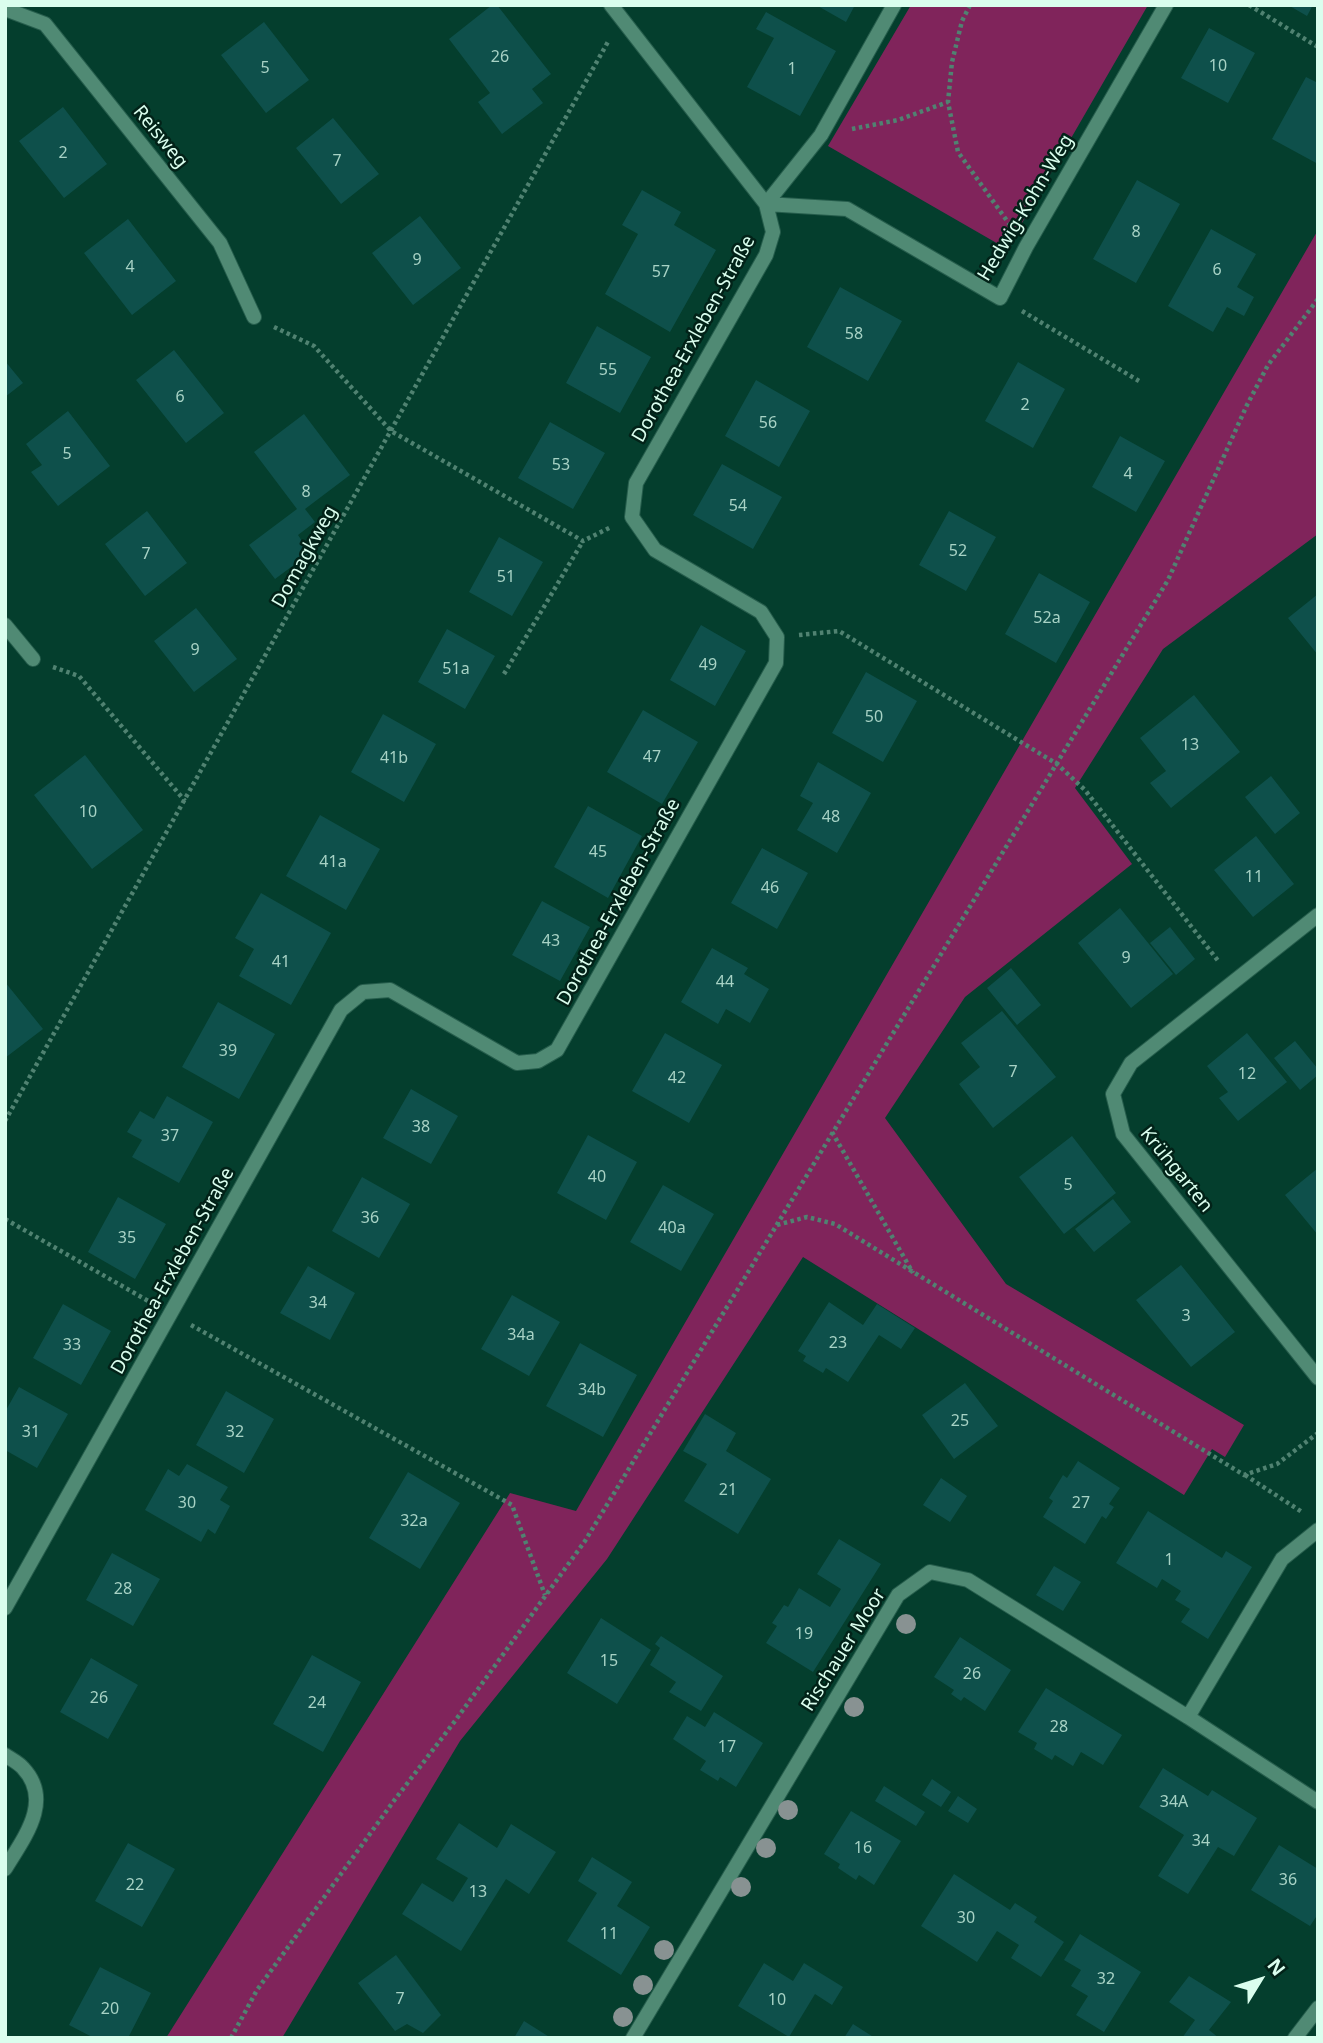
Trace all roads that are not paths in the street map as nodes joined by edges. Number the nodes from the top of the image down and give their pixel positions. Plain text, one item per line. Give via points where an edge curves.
1 (611, 5) edge
2 (894, 5) edge
3 (1166, 5) edge
4 (5, 9) edge
5 (766, 204) junction
6 (254, 317) road end
7 (5, 625) edge
8 (33, 659) road end
9 (1318, 915) edge
10 (1318, 1378) edge
11 (1318, 1530) edge
12 (5, 1608) edge
13 (1188, 1717) junction
14 (5, 1755) edge
15 (1318, 1802) edge
16 (5, 1869) edge
17 (1318, 2008) edge
18 (633, 2038) edge
19 (1295, 2038) edge

1 - 5 street, Dorothea-Erxleben-Straße
2 - 5 street via 821,135
3 - 5 street, Hedwig-Kohn-Weg via 1000,298 847,209
4 - 6 street, Reisweg via 45,24 220,243
5 - 12 street, Dorothea-Erxleben-Straße via 773,232 766,255 636,483 632,517 655,550 761,612 778,637 776,663 557,1050 538,1061 517,1063 390,990 363,992 341,1010
7 - 8 street
9 - 10 street, Krühgarten via 1131,1063 1113,1094 1123,1134
11 - 13 street via 1282,1559
13 - 15 street, Rischauer Moor
13 - 18 street, Rischauer Moor via 968,1580 930,1572 898,1595
14 - 16 street via 24,1769 37,1792 35,1818
17 - 19 street

